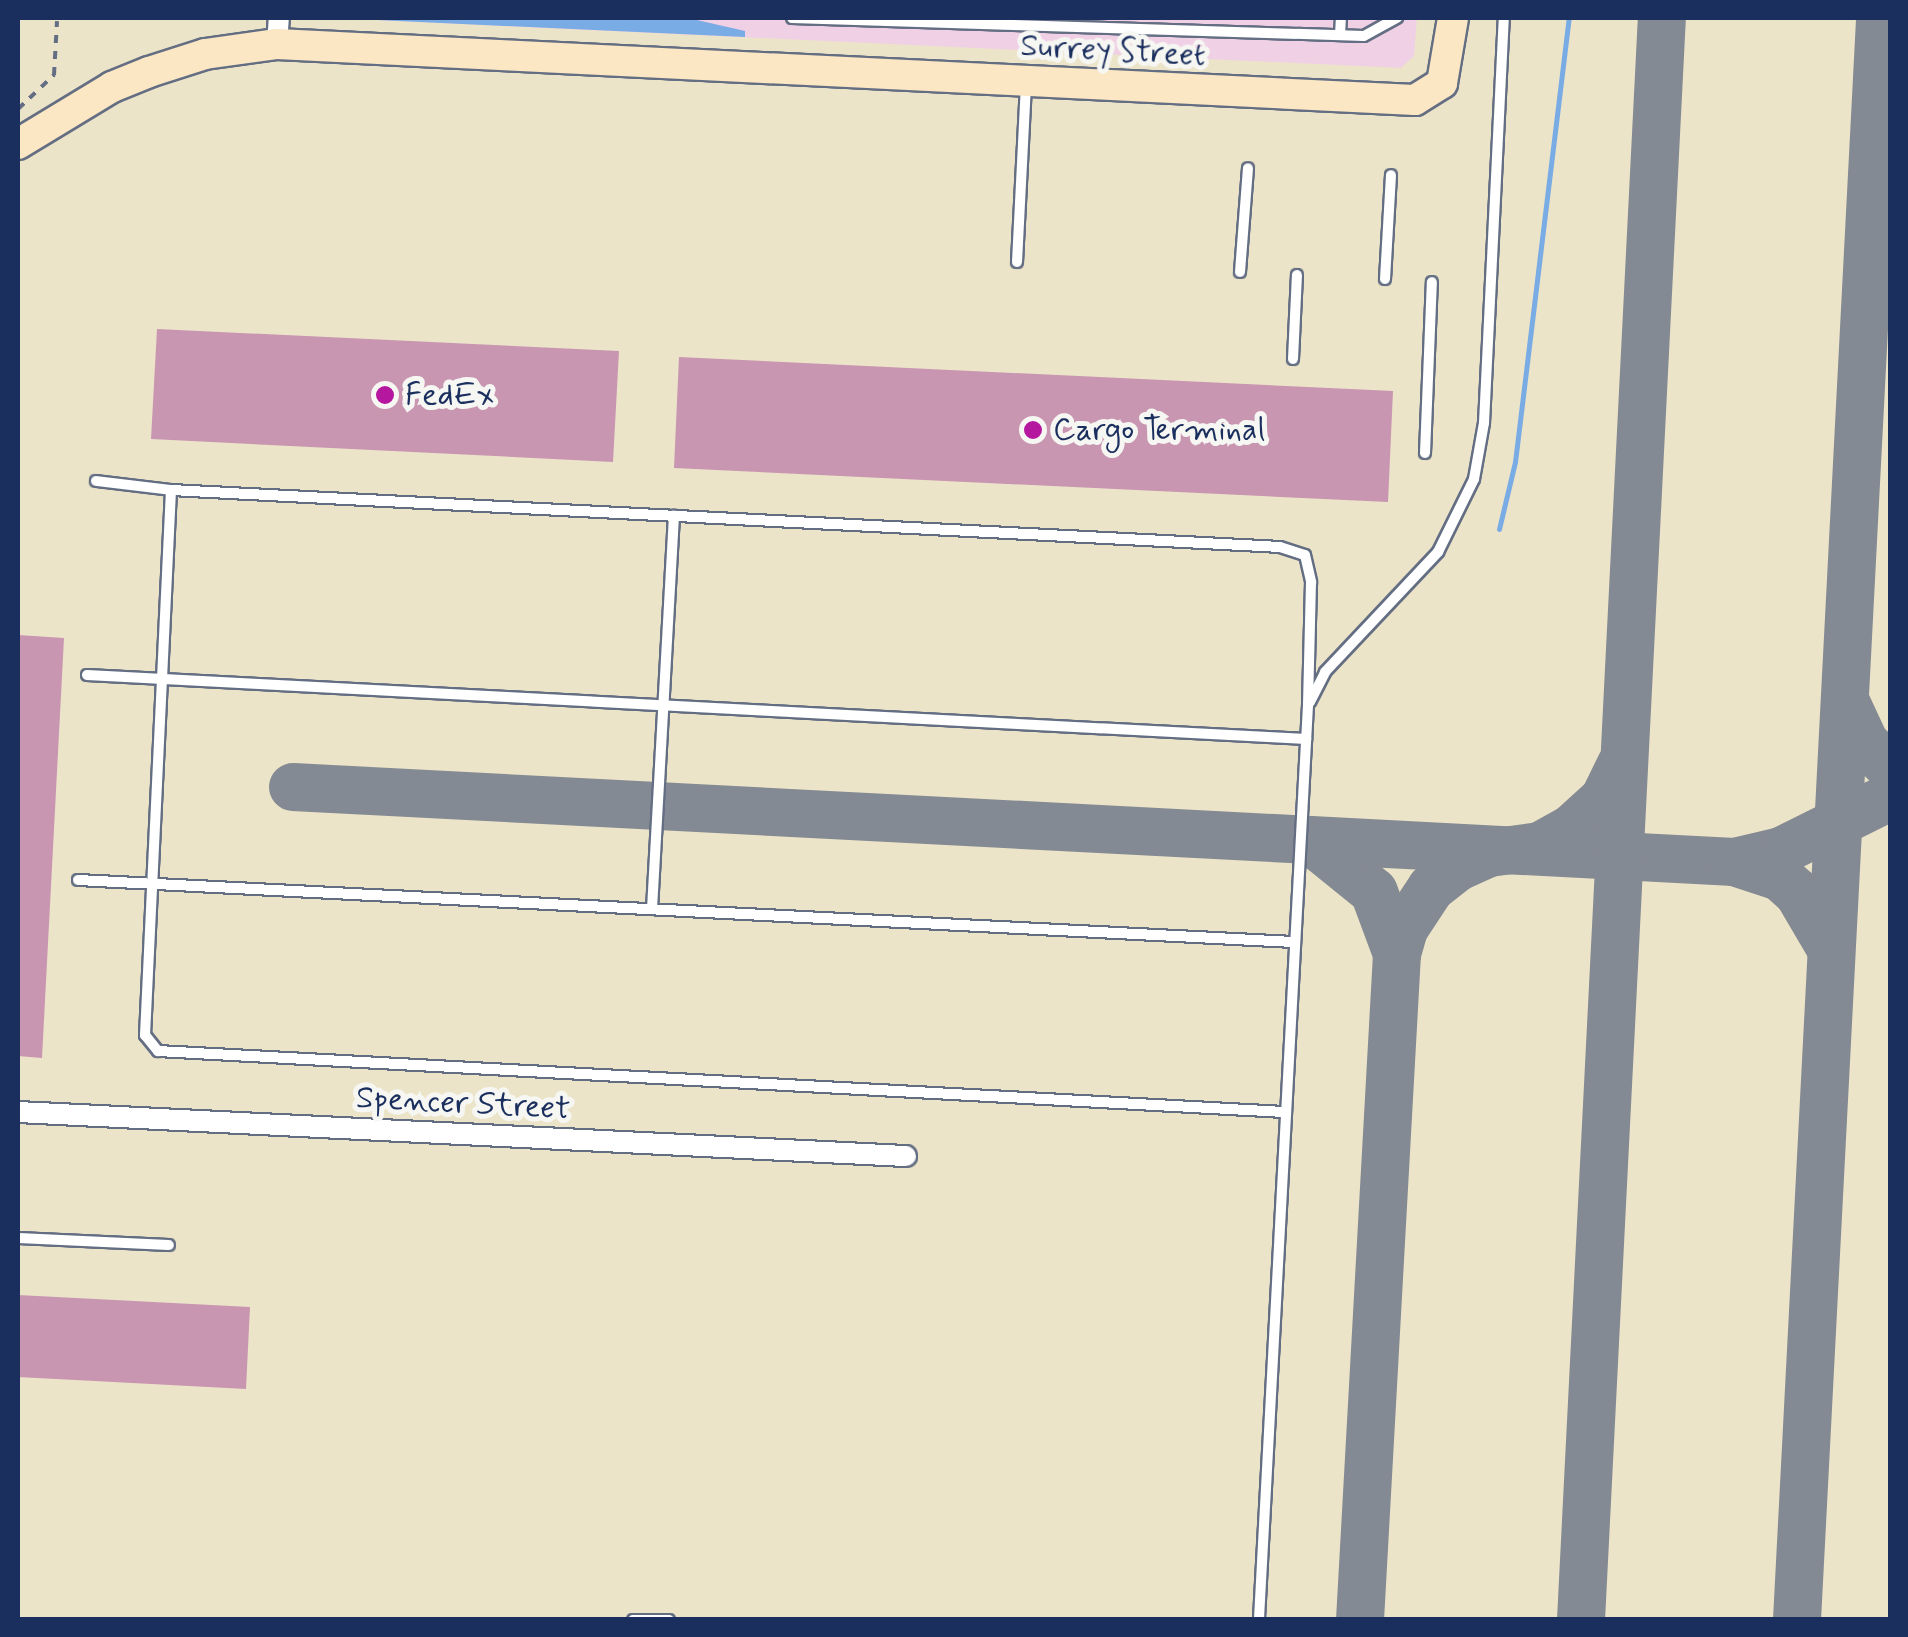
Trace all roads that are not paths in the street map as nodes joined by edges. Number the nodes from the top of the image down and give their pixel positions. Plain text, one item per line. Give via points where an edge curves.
1 (792, 18) edge
2 (1213, 18) edge
3 (1341, 18) edge
4 (1396, 18) edge
5 (1453, 18) edge
6 (1504, 18) edge
7 (278, 30) edge
8 (1213, 31) junction
9 (1340, 36) junction
10 (1026, 82) junction
11 (18, 144) edge
12 (1248, 168) dead end
13 (1391, 175) dead end
14 (1017, 262) dead end
15 (1240, 272) dead end
16 (1297, 275) dead end
17 (1386, 280) dead end
18 (1432, 282) dead end
19 (1292, 360) dead end
20 (1425, 453) dead end
21 (96, 480) dead end
22 (171, 490) junction
23 (674, 516) junction
24 (87, 675) dead end
25 (164, 679) junction
26 (663, 705) junction
27 (1308, 705) junction
28 (1306, 739) junction
29 (78, 880) dead end
30 (153, 884) junction
31 (652, 909) junction
32 (1295, 942) junction
33 (18, 1112) edge
34 (1283, 1112) junction
35 (906, 1156) dead end
36 (18, 1238) edge
37 (169, 1244) dead end
38 (633, 1620) edge
39 (670, 1620) edge
40 (1258, 1620) edge

1 - 8 lane
2 - 8 lane
3 - 9 lane
4 - 9 lane via 1383,31
5 - 10 street, Surrey Street via 1442,83 1416,100
6 - 27 lane via 1484,423 1474,480 1438,552 1324,672
7 - 10 street, Surrey Street
7 - 11 street, Surrey Street via 112,86
8 - 9 lane
10 - 14 lane
12 - 15 lane
13 - 17 lane
16 - 19 lane
18 - 20 lane
21 - 22 lane
22 - 23 lane
22 - 25 lane
23 - 26 lane
23 - 27 lane via 1299,550 1311,582
24 - 25 lane
25 - 26 lane
25 - 30 lane
26 - 28 lane
26 - 31 lane
27 - 28 lane
28 - 32 lane
29 - 30 lane
30 - 31 lane
30 - 34 lane via 145,1035 167,1055
31 - 32 lane
32 - 34 lane
33 - 35 street, Spencer Street
34 - 40 lane
36 - 37 lane
38 - 39 lane

